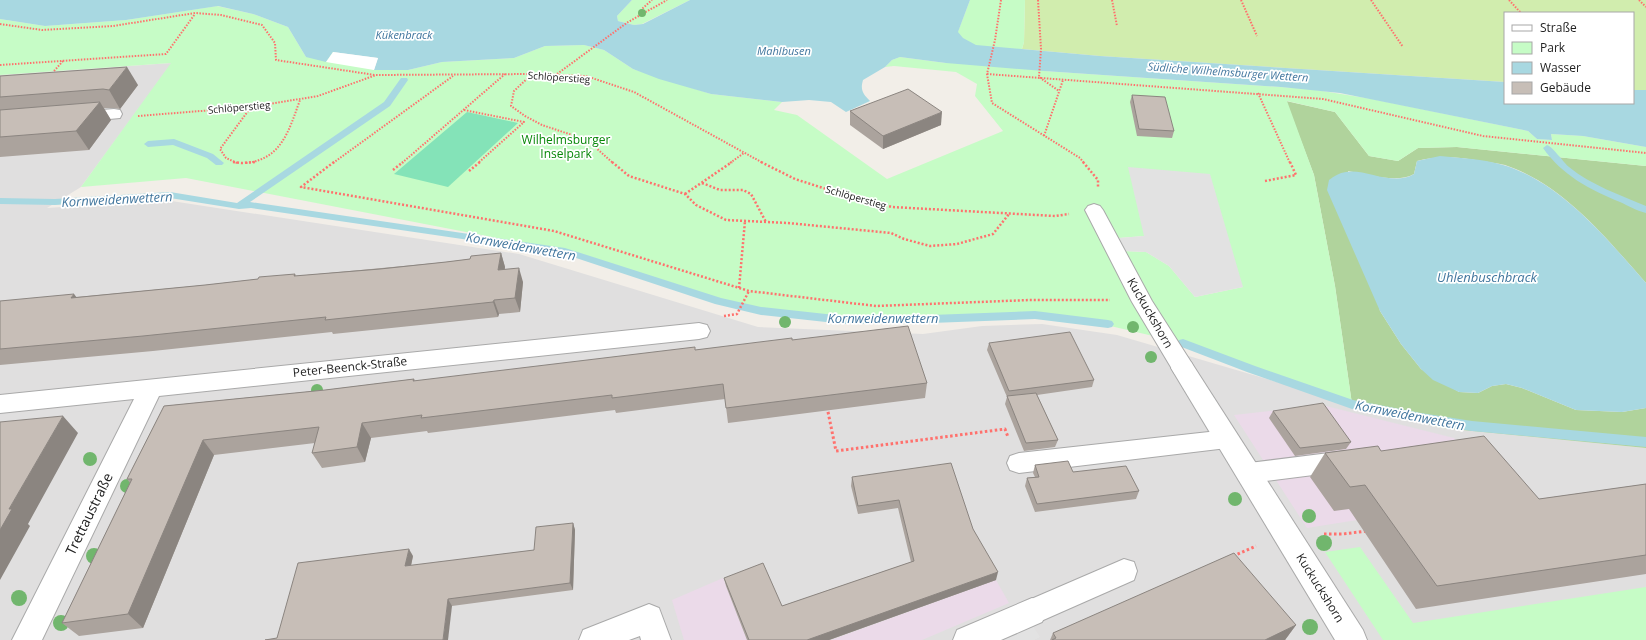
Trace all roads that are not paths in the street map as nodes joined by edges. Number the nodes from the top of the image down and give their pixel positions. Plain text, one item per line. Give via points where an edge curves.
1 (114, 114) road end
2 (61, 118) edge
3 (1094, 210) road end
4 (699, 331) dead end
5 (1183, 368) joint
6 (152, 387) junction
7 (0, 404) edge
8 (1227, 439) junction
9 (1363, 459) edge
10 (1019, 464) road end
11 (1249, 474) junction
12 (1124, 571) dead end
13 (1032, 612) joint
14 (27, 640) edge
15 (594, 640) edge
16 (656, 640) edge
17 (968, 640) edge
18 (1352, 640) edge

1 - 2 street
3 - 5 lane, Kuckuckshorn via 1142,302
4 - 6 street, Peter-Beenck-Straße
5 - 8 street, Kuckuckshorn
6 - 7 street, Peter-Beenck-Straße
6 - 14 street, Trettaustraße
8 - 10 lane
8 - 11 street, Kuckuckshorn
9 - 11 lane
11 - 18 street, Kuckuckshorn
12 - 13 lane
13 - 17 street
15 - 16 street via 649,618

